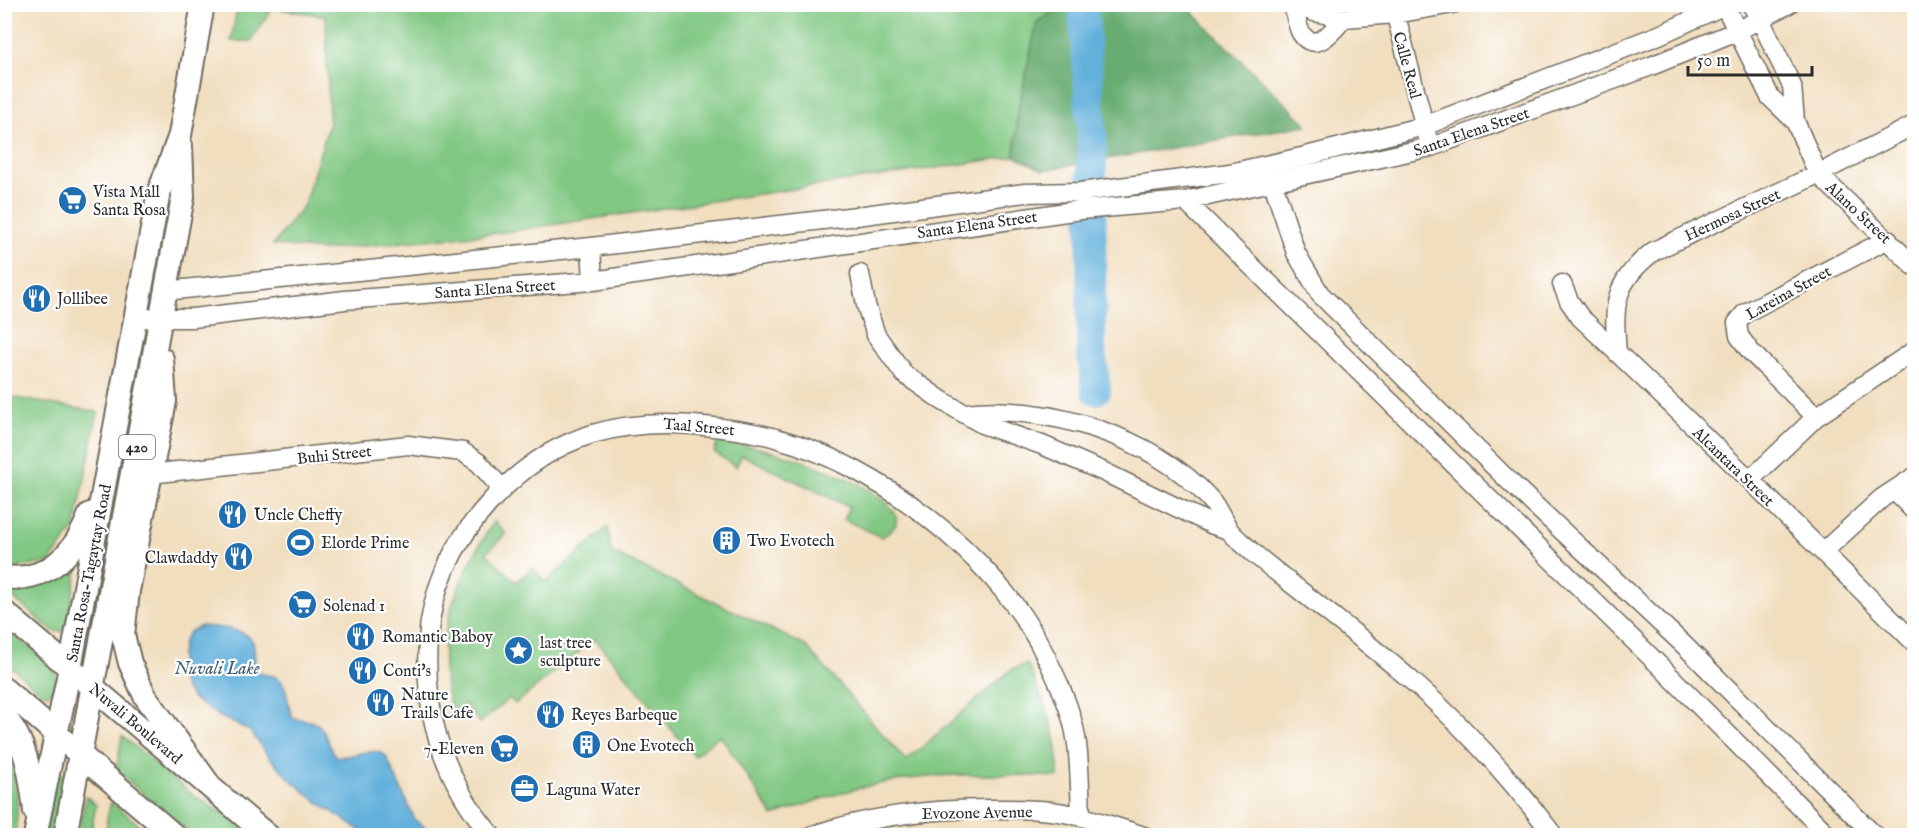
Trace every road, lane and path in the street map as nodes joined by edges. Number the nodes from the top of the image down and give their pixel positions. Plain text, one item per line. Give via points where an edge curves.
1 (203, 4) edge
2 (1293, 4) edge
3 (1454, 4) edge
4 (1789, 4) edge
5 (1725, 5) edge
6 (1394, 9) edge
7 (1755, 12) edge
8 (1344, 18) junction
9 (1737, 31) junction
10 (1795, 121) junction
11 (1914, 125) edge
12 (1424, 126) junction
13 (180, 135) junction
14 (1431, 147) junction
15 (1818, 174) junction
16 (1273, 183) junction
17 (1106, 189) junction
18 (1080, 201) junction
19 (1185, 201) junction
20 (1107, 208) junction
21 (1888, 239) junction
22 (591, 247) junction
23 (1914, 266) edge
24 (860, 274) dead end
25 (593, 281) junction
26 (1562, 284) dead end
27 (165, 291) junction
28 (135, 318) junction
29 (160, 319) junction
30 (1914, 351) edge
31 (1617, 353) junction
32 (965, 413) junction
33 (1816, 417) junction
34 (109, 464) junction
35 (150, 474) junction
36 (1914, 477) edge
37 (1750, 480) junction
38 (502, 489) junction
39 (1894, 490) junction
40 (1914, 511) edge
41 (141, 524) junction
42 (1229, 530) junction
43 (1823, 552) junction
44 (114, 572) junction
45 (4, 577) edge
46 (4, 612) edge
47 (1914, 642) edge
48 (1692, 654) junction
49 (70, 668) junction
50 (1670, 676) junction
51 (92, 686) junction
52 (4, 688) edge
53 (4, 717) edge
54 (57, 733) junction
55 (80, 753) junction
56 (208, 783) junction
57 (1081, 816) junction
58 (36, 831) edge
59 (65, 836) edge
60 (175, 836) edge
61 (268, 836) edge
62 (492, 836) edge
63 (810, 836) edge
64 (1144, 836) edge
65 (1554, 836) edge
66 (1829, 836) edge
67 (1875, 836) edge

1 - 13 main road, Santa Rosa-Tagaytay Road / 420
2 - 8 street
2 - 8 street via 1301,33 1309,40 1329,36
3 - 6 street
4 - 7 street, Santa Elena Street
5 - 9 street
5 - 12 street, Santa Elena Street via 1659,35
6 - 8 street
6 - 12 street, Calle Real
7 - 9 street, Santa Elena Street
7 - 10 street via 1792,86
9 - 10 street via 1770,97
9 - 14 street, Santa Elena Street
10 - 15 street, Alano Street
11 - 15 street, Hermosa Street
12 - 14 street, Calle Real
12 - 17 street, Santa Elena Street via 1230,173
13 - 27 main road, Santa Rosa-Tagaytay Road / 420 via 183,197
13 - 28 main road, Santa Rosa-Tagaytay Road / 420 via 159,192
14 - 16 street, Santa Elena Street
15 - 21 street, Alano Street
15 - 31 street, Hermosa Street via 1654,251 1637,264 1622,285 1616,305
16 - 19 street, Santa Elena Street
16 - 48 street via 1296,253 1320,294
17 - 18 street, Santa Elena Street
17 - 20 street
18 - 20 street, Santa Elena Street
18 - 22 street, Santa Elena Street via 1025,194
18 - 25 street, Santa Elena Street
19 - 20 street, Santa Elena Street
19 - 50 street
21 - 23 street, Alano Street
21 - 33 street, Lareina Street via 1746,313 1737,323 1739,336 1750,351
22 - 25 street
22 - 27 street, Santa Elena Street
24 - 32 street via 876,335 904,374
25 - 29 street, Santa Elena Street
26 - 31 street, Alcantara Street via 1580,317
27 - 29 main road, Santa Rosa-Tagaytay Road / 420
28 - 29 street, Santa Elena Street
28 - 34 main road, Santa Rosa-Tagaytay Road / 420
29 - 35 main road via 165,401
29 - 44 main road, Santa Rosa-Tagaytay Road / 420
30 - 33 street
31 - 37 street, Alcantara Street
32 - 42 street via 982,424 1072,458
32 - 42 street via 1051,416 1106,431 1182,475 1209,498
33 - 37 street
34 - 45 main road via 89,517 70,552 37,574
34 - 49 main road, Santa Rosa-Tagaytay Road / 420
35 - 38 street, Buhi Street via 408,446 463,452 479,462
35 - 41 main road
36 - 39 street
37 - 43 street, Alcantara Street
38 - 57 street, Taal Street via 527,467 585,436 614,427 659,422 747,431 782,439 853,468 917,509 956,541 991,578 1037,640 1061,691 1077,742
38 - 62 street, Taal Street via 474,520 441,575 429,619 426,660 429,702 439,745 472,810
39 - 40 street
39 - 43 street
41 - 44 main road
41 - 56 main road via 124,617 126,651 145,696
42 - 65 street via 1280,576 1412,681 1503,772
43 - 47 street, Alcantara Street
44 - 51 main road, Santa Rosa-Tagaytay Road / 420
46 - 49 main road, Nuvali Boulevard
48 - 50 street
48 - 67 street
49 - 51 main road, Nuvali Boulevard
49 - 54 main road, Santa Rosa-Tagaytay Road / 420
50 - 66 street
51 - 55 main road, Santa Rosa-Tagaytay Road / 420
51 - 56 main road, Nuvali Boulevard
52 - 54 main road
53 - 58 main road via 18,737 25,759
54 - 55 main road
54 - 58 main road, Santa Rosa-Tagaytay Road / 420
55 - 59 main road, Santa Rosa-Tagaytay Road / 420
55 - 60 main road
56 - 61 main road, Nuvali Boulevard
57 - 63 street, Evozone Avenue via 1049,811 965,809 894,815
57 - 64 street, Evozone Avenue

